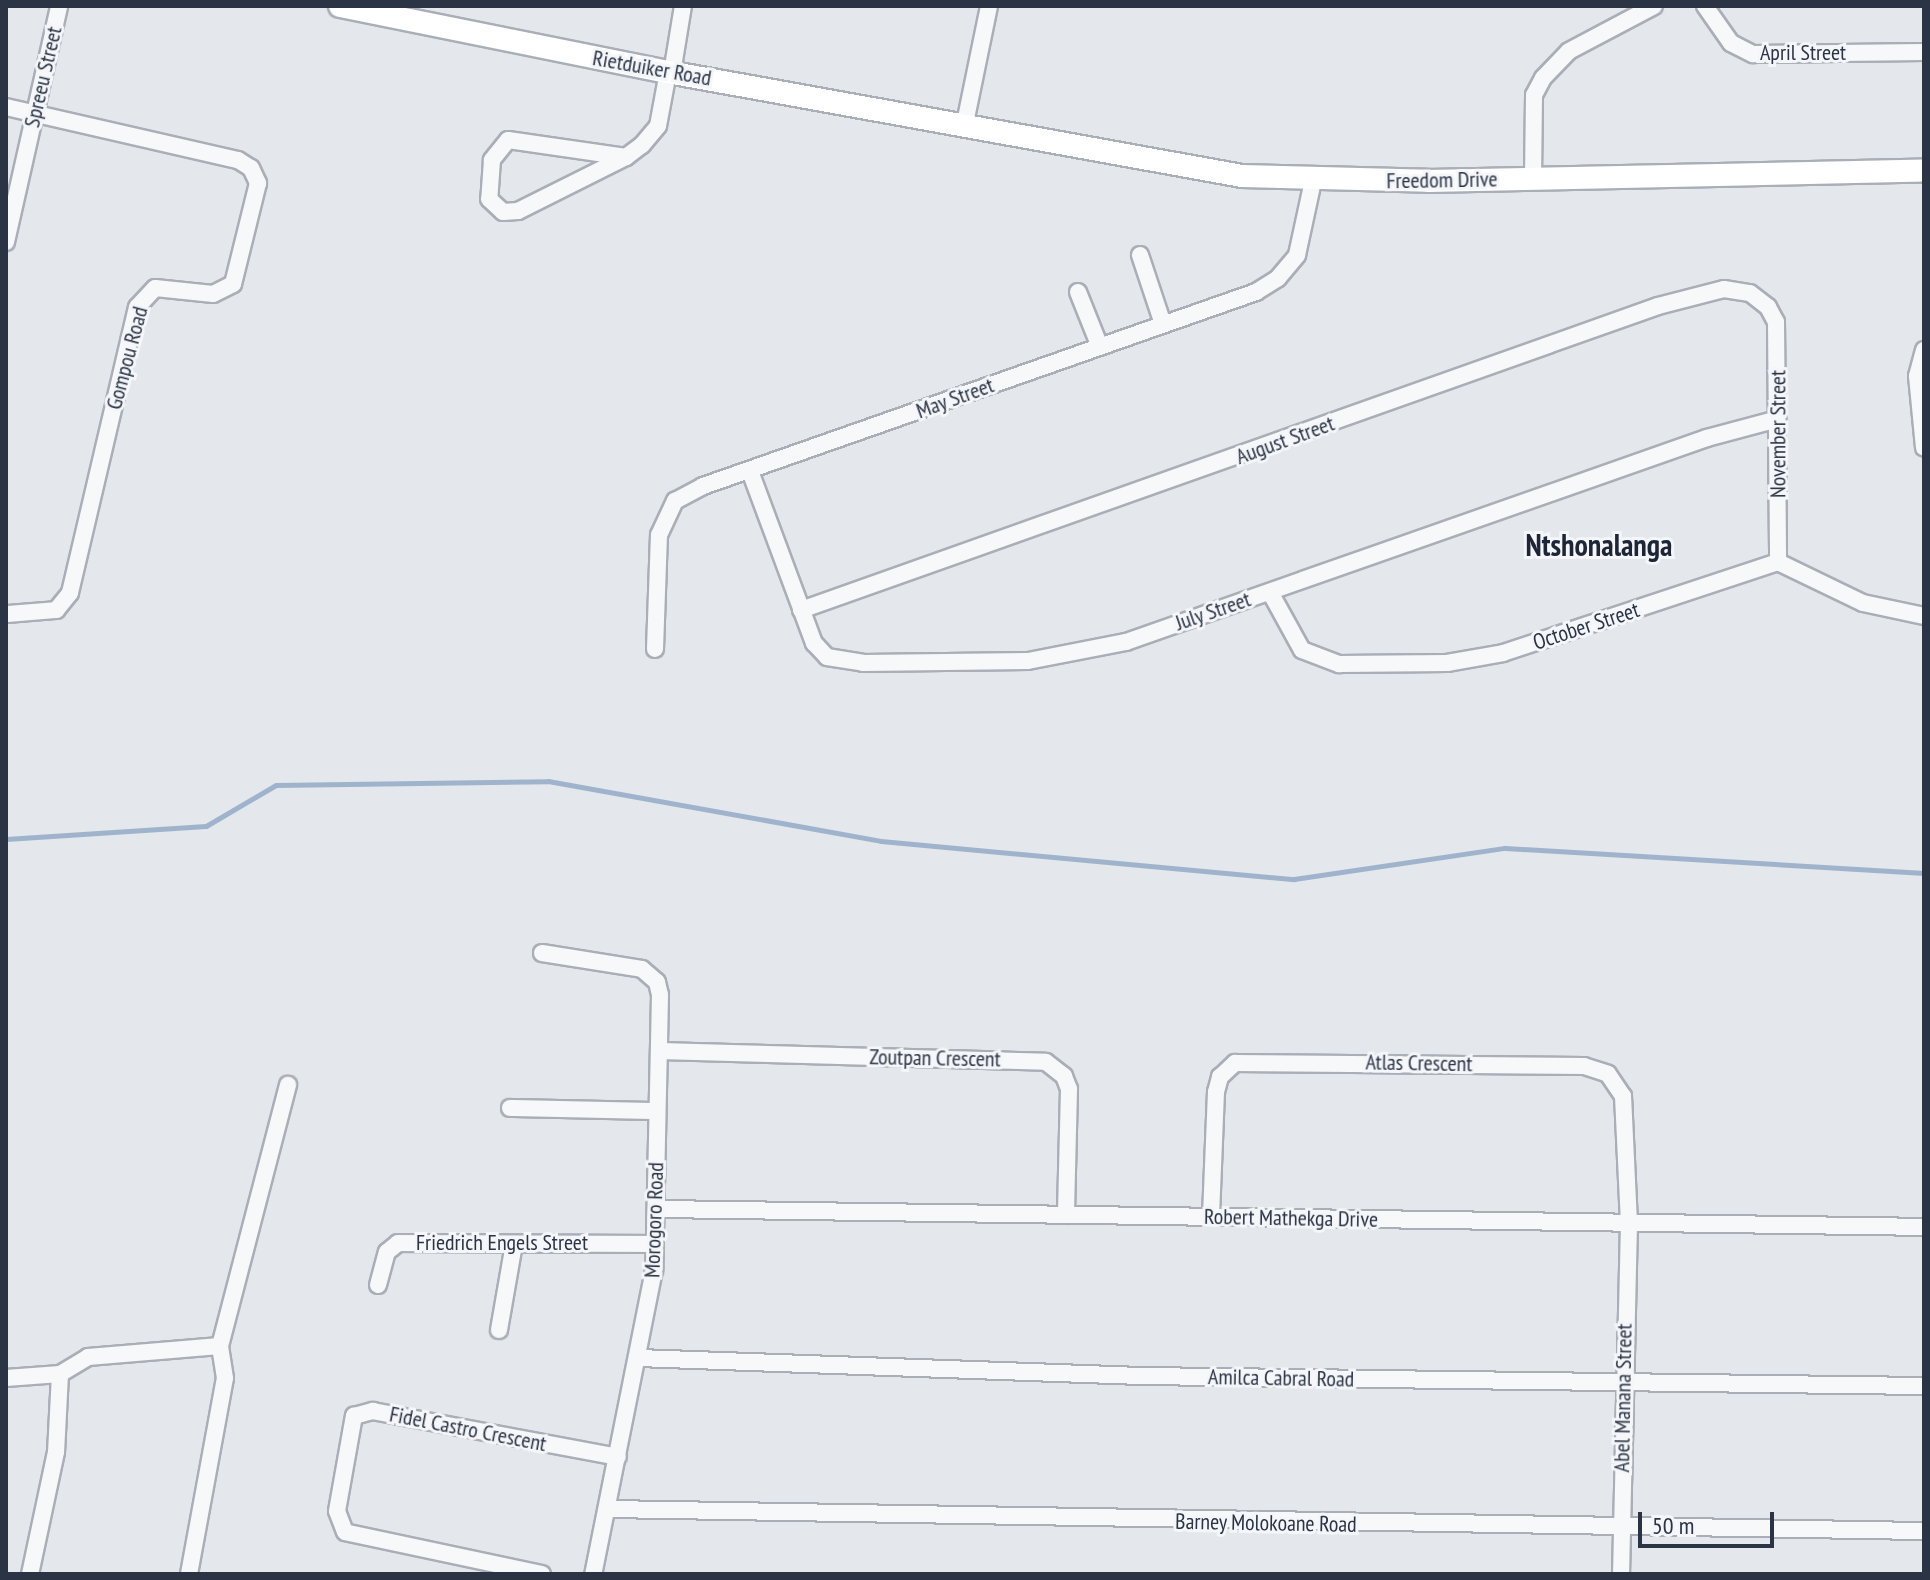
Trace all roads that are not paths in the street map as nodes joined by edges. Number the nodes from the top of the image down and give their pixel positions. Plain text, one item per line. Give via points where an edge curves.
1 (59, 6) edge
2 (340, 6) edge
3 (683, 6) edge
4 (989, 6) edge
5 (1654, 6) edge
6 (1705, 6) edge
7 (401, 13) edge
8 (1924, 52) edge
9 (670, 73) junction
10 (6, 107) edge
11 (34, 114) junction
12 (964, 128) junction
13 (626, 157) junction
14 (1924, 171) edge
15 (1533, 178) junction
16 (1313, 181) junction
17 (6, 242) edge
18 (1140, 255) dead end
19 (1078, 292) dead end
20 (1768, 307) joint
21 (1163, 324) junction
22 (1100, 347) junction
23 (1924, 350) edge
24 (1778, 419) junction
25 (1924, 448) edge
26 (750, 471) junction
27 (1778, 562) junction
28 (1270, 592) junction
29 (801, 610) junction
30 (6, 614) edge
31 (1924, 616) edge
32 (655, 649) dead end
33 (542, 953) dead end
34 (660, 1051) junction
35 (288, 1085) dead end
36 (510, 1108) dead end
37 (656, 1111) junction
38 (658, 1209) junction
39 (1066, 1215) junction
40 (1211, 1216) junction
41 (1629, 1223) junction
42 (1924, 1227) edge
43 (514, 1244) junction
44 (655, 1244) junction
45 (378, 1285) dead end
46 (499, 1330) dead end
47 (220, 1346) junction
48 (638, 1358) junction
49 (60, 1374) junction
50 (6, 1378) edge
51 (1622, 1382) junction
52 (1924, 1386) edge
53 (618, 1457) junction
54 (608, 1509) junction
55 (1622, 1529) junction
56 (1924, 1531) edge
57 (30, 1574) edge
58 (189, 1574) edge
59 (542, 1574) edge
60 (593, 1574) edge
61 (1621, 1574) edge

1 - 11 street, Spreeu Street
2 - 7 street, Rietduiker Road
3 - 9 street
4 - 12 street
5 - 15 street via 1569,51 1543,78 1534,95
6 - 8 street, April Street via 1731,43 1753,54
7 - 9 street, Rietduiker Road
9 - 12 street, Rietduiker Road
9 - 13 street via 658,126
10 - 11 street
11 - 17 street, Spreeu Street
11 - 30 street, Gompou Road via 238,160 256,175 257,190 233,284 213,294 155,288 137,307 77,574 66,601 51,611
12 - 16 street, Freedom Drive via 1185,169
13 - 13 street via 518,211 503,212 489,199 492,160 508,140
14 - 15 street, Freedom Drive
15 - 16 street, Freedom Drive
16 - 21 street, May Street via 1302,242 1278,278 1256,292
18 - 21 street
19 - 22 street
20 - 24 street, November Street via 1777,332
20 - 29 street, August Street via 1738,290 1686,297
21 - 22 street, May Street
22 - 26 street, May Street
23 - 25 street via 1917,376
24 - 27 street, November Street
24 - 28 street, July Street via 1707,438
26 - 29 street, July Street
26 - 32 street, May Street via 687,493 667,511 658,543
27 - 28 street, October Street via 1543,641 1447,663 1339,664 1312,657 1293,639
27 - 31 street via 1863,603
28 - 29 street, July Street via 1111,646 1028,661 835,660 814,643
33 - 34 street, Morogoro Road via 634,967 653,976 660,995
34 - 37 street, Morogoro Road
34 - 39 street, Zoutpan Crescent via 1046,1062 1064,1076 1069,1089
35 - 47 street
36 - 37 street
37 - 38 street, Morogoro Road
38 - 39 street, Robert Mathekga Drive
38 - 44 street, Morogoro Road
39 - 40 street, Robert Mathekga Drive
40 - 41 street, Robert Mathekga Drive
40 - 41 street, Atlas Crescent via 1217,1085 1229,1066 1249,1060 1600,1070 1623,1096
41 - 42 street, Robert Mathekga Drive
41 - 51 street, Abel Manana Street
43 - 44 street, Friedrich Engels Street
43 - 45 street, Friedrich Engels Street via 398,1243 387,1252
43 - 46 street
44 - 48 street, Morogoro Road
47 - 49 street via 88,1357
47 - 58 street via 225,1378
48 - 51 street, Amilca Cabral Road via 1140,1376
48 - 53 street, Morogoro Road
49 - 50 street
49 - 57 street via 56,1452
51 - 52 street, Amilca Cabral Road
51 - 55 street, Abel Manana Street
53 - 54 street, Morogoro Road
53 - 59 street, Fidel Castro Crescent via 373,1411 354,1416 337,1511 345,1532
54 - 55 street, Barney Molokoane Road
54 - 60 street, Morogoro Road
55 - 56 street, Barney Molokoane Road
55 - 61 street, Abel Manana Street

